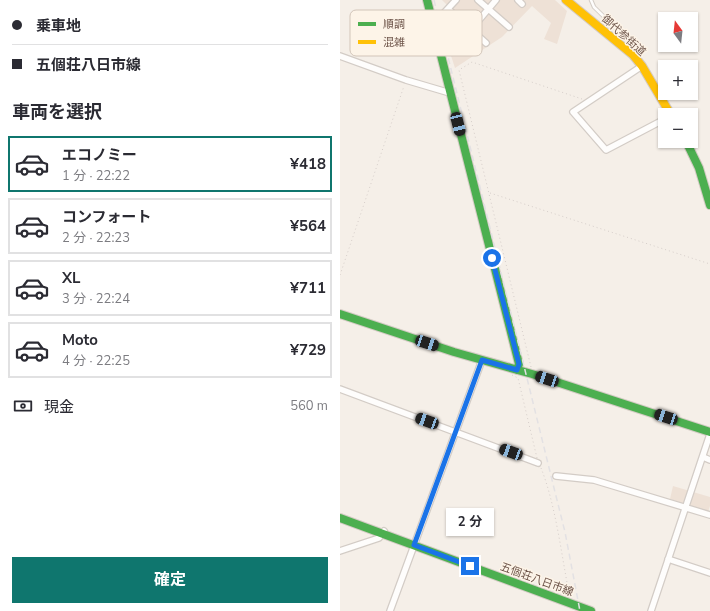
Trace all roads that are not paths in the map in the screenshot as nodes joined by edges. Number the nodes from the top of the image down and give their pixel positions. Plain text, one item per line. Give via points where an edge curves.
1 (428, 0) edge
2 (456, 0) edge
3 (478, 0) edge
4 (496, 0) edge
5 (566, 0) edge
6 (590, 0) edge
7 (448, 8) joint
8 (430, 10) edge
9 (450, 10) edge
10 (488, 10) junction
11 (482, 18) edge
12 (509, 27) dead end
13 (482, 39) edge
14 (486, 43) dead end
15 (340, 56) edge
16 (441, 56) edge
17 (635, 58) junction
18 (642, 66) junction
19 (450, 94) junction
20 (667, 108) edge
21 (658, 123) edge
22 (689, 148) edge
23 (710, 204) edge
24 (340, 314) edge
25 (482, 360) junction
26 (515, 369) junction
27 (340, 389) edge
28 (456, 432) junction
29 (710, 433) edge
30 (703, 457) junction
31 (710, 460) edge
32 (538, 463) road end
33 (556, 476) dead end
34 (685, 509) junction
35 (710, 516) edge
36 (340, 518) edge
37 (383, 532) junction
38 (414, 545) junction
39 (340, 551) edge
40 (668, 559) junction
41 (710, 573) edge
42 (390, 611) edge
43 (591, 611) edge
44 (651, 611) edge

1 - 8 street
2 - 7 street
3 - 10 street
4 - 10 street
5 - 17 street, 御代参街道
6 - 17 lane via 635,47
7 - 9 street
10 - 11 street
10 - 12 street
13 - 14 street
15 - 19 street
16 - 19 street
17 - 18 street, 御代参街道
18 - 20 street, 御代参街道
18 - 21 street via 573,112 606,150
19 - 26 street via 519,364
22 - 23 street via 699,168
24 - 25 street
25 - 26 street
25 - 28 street
26 - 29 street
27 - 28 street
28 - 32 street
28 - 38 street
29 - 30 street
30 - 31 street
30 - 34 street
33 - 34 street via 594,480
34 - 35 street
34 - 40 street
36 - 37 street, 五個荘八日市線
37 - 38 street, 五個荘八日市線
37 - 39 street via 379,538
38 - 42 street
38 - 43 street, 五個荘八日市線
40 - 41 street
40 - 44 street

